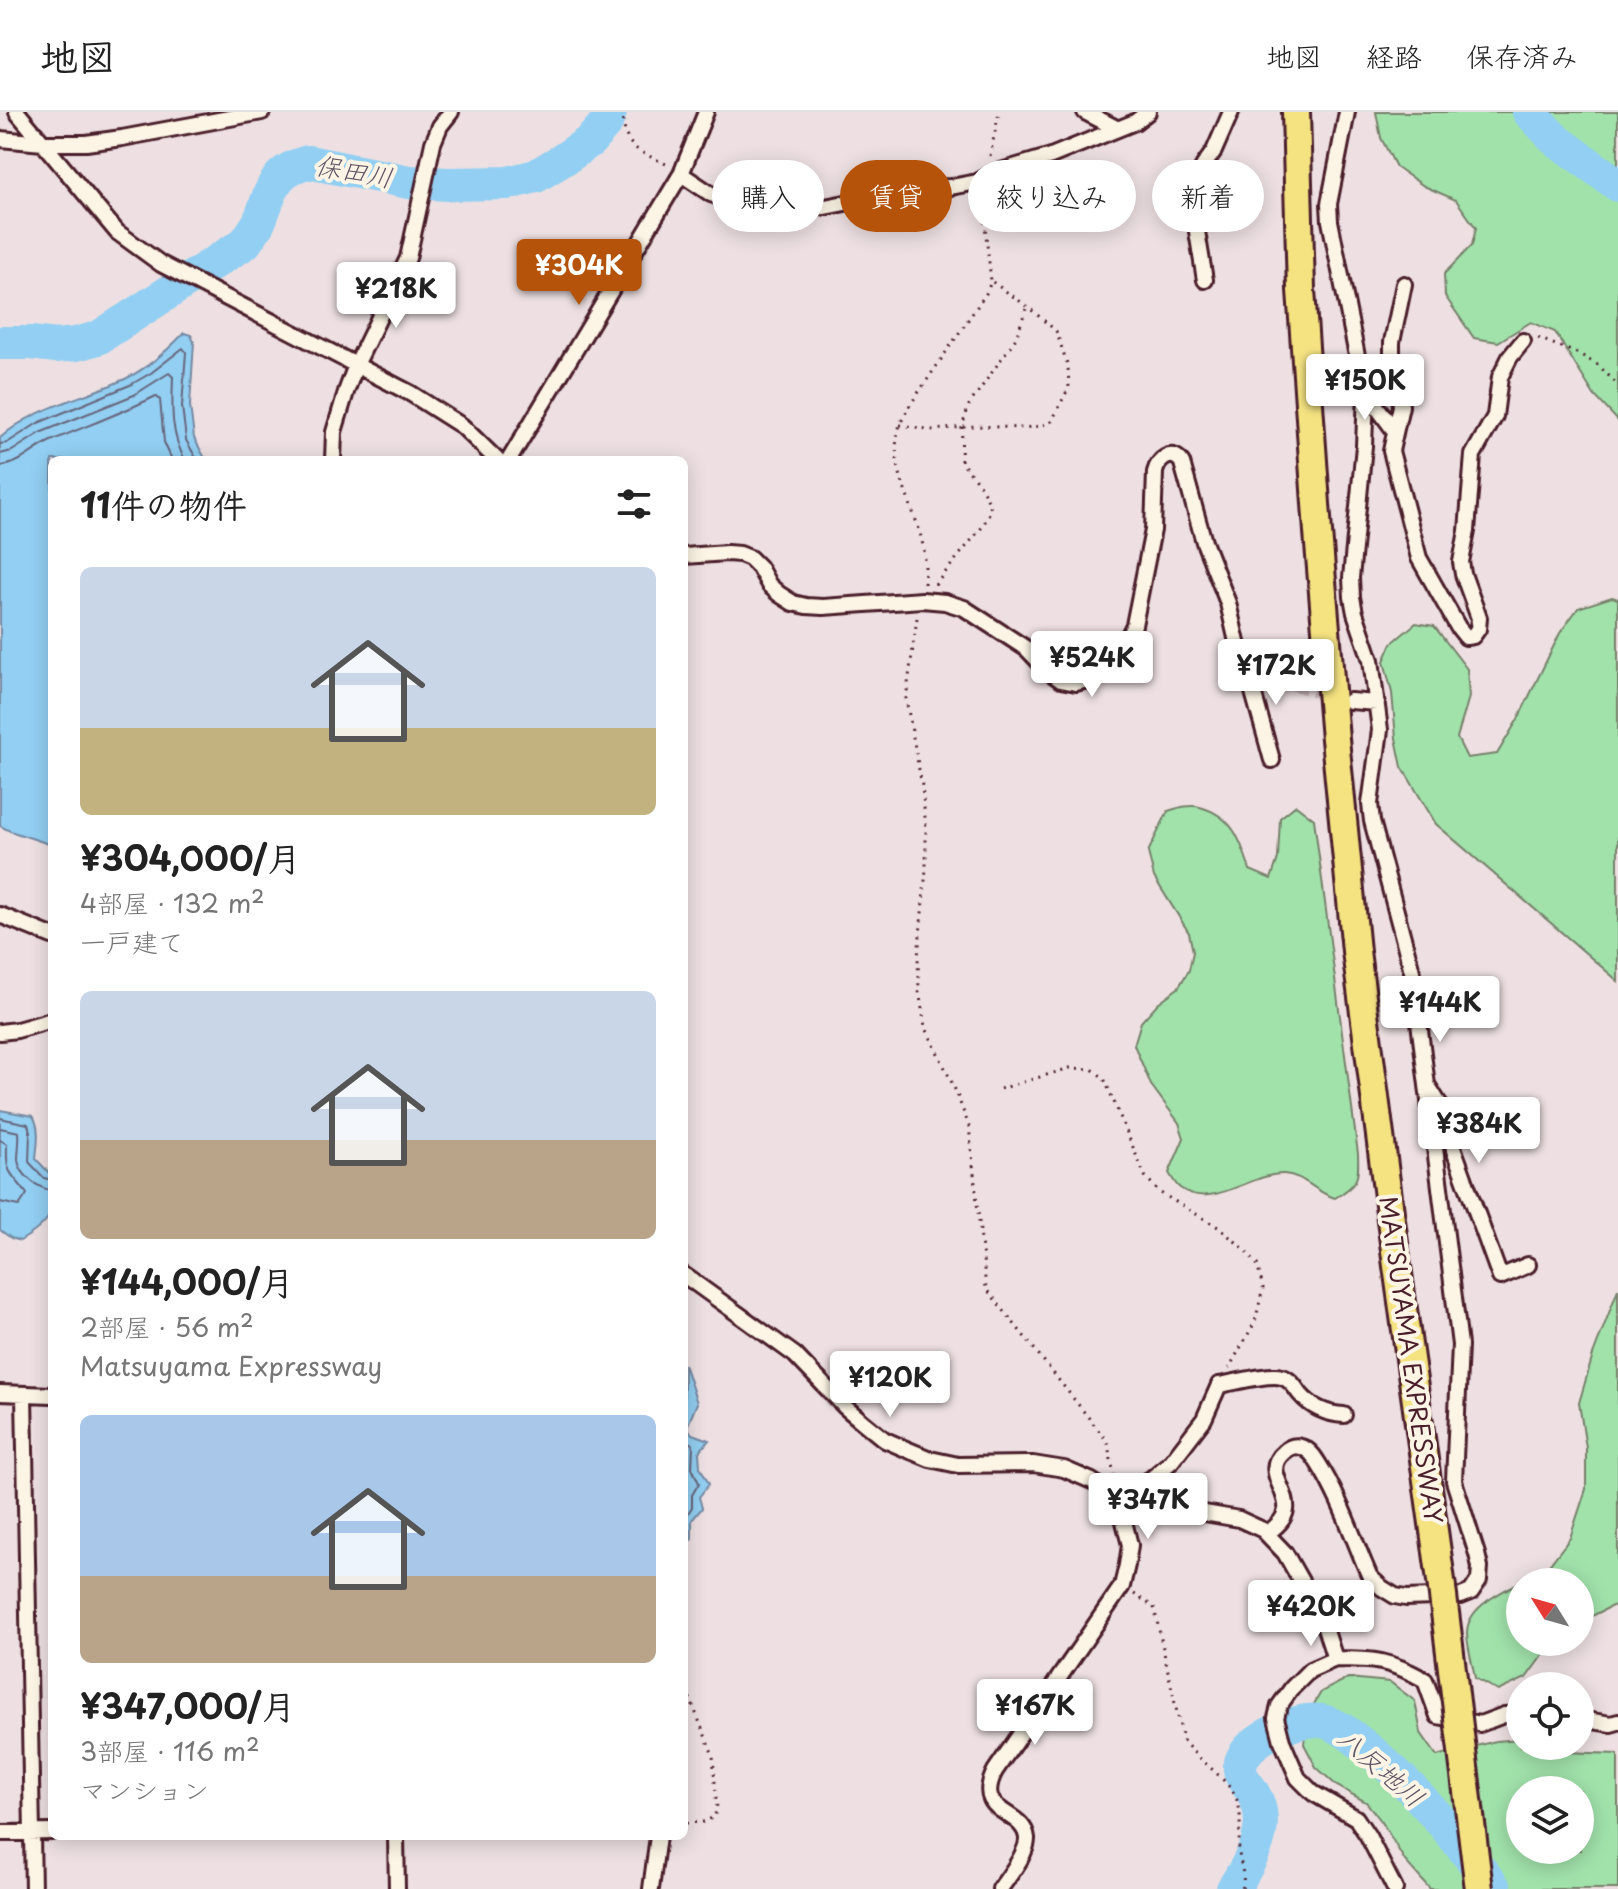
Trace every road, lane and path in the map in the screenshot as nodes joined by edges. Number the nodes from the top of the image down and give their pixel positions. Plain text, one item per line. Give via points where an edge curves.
1 (17, 112) edge
2 (262, 112) edge
3 (451, 112) edge
4 (624, 112) edge
5 (706, 112) edge
6 (999, 112) edge
7 (1085, 112) edge
8 (1148, 112) edge
9 (1231, 112) edge
10 (1296, 112) edge
11 (1347, 112) edge
12 (1118, 129) junction
13 (0, 139) edge
14 (43, 143) junction
15 (989, 160) edge
16 (1038, 160) edge
17 (681, 174) junction
18 (968, 184) edge
19 (986, 232) edge
20 (1205, 280) dead end
21 (991, 281) junction
22 (1404, 284) dead end
23 (1027, 306) junction
24 (1523, 341) joint
25 (356, 365) junction
26 (1618, 385) edge
27 (1366, 392) junction
28 (900, 425) junction
29 (962, 427) junction
30 (1394, 430) junction
31 (333, 456) edge
32 (493, 456) edge
33 (511, 456) edge
34 (688, 556) edge
35 (922, 600) junction
36 (1245, 663) junction
37 (1273, 677) tunnel mouth
38 (1350, 701) tunnel mouth
39 (1377, 703) junction
40 (1272, 760) dead end
41 (0, 915) edge
42 (48, 934) edge
43 (48, 1021) edge
44 (0, 1032) edge
45 (1426, 1083) junction
46 (1000, 1089) dead end
47 (1528, 1265) dead end
48 (688, 1278) edge
49 (1219, 1385) junction
50 (0, 1393) edge
51 (24, 1394) junction
52 (48, 1395) edge
53 (1344, 1415) dead end
54 (1118, 1498) junction
55 (1267, 1534) junction
56 (1122, 1586) junction
57 (1335, 1659) junction
58 (688, 1695) edge
59 (1506, 1715) edge
60 (1594, 1721) edge
61 (1618, 1722) edge
62 (688, 1823) edge
63 (48, 1832) edge
64 (0, 1833) edge
65 (33, 1833) junction
66 (396, 1840) edge
67 (657, 1840) edge
68 (33, 1889) edge
69 (397, 1889) edge
70 (651, 1889) edge
71 (1000, 1889) edge
72 (1242, 1889) edge
73 (1395, 1889) edge
74 (1479, 1889) edge

1 - 14 street
2 - 14 street via 122,138
3 - 25 street via 433,143 408,258
4 - 17 path via 630,145
5 - 17 street
6 - 15 path
7 - 12 street
8 - 12 street
9 - 20 street via 1194,184
10 - 74 highway, MATSUYAMA EXPRESSWAY, bridge via 1301,290 1318,532 1356,951
11 - 27 street via 1330,221
12 - 16 street
13 - 14 street
14 - 25 street via 117,232 161,264
17 - 18 street via 711,194 787,209 825,207 899,189
17 - 33 street
19 - 21 path
21 - 23 path
21 - 28 path
22 - 30 street via 1392,342 1401,406
23 - 29 path via 1016,338 969,405
23 - 29 path via 1056,331 1068,366 1069,387 1060,407 1052,421 1041,426
24 - 26 path via 1537,337 1579,354
24 - 30 street via 1500,377 1495,416 1473,455 1461,562 1479,618 1473,636 1466,637 1458,627 1419,558 1391,451
25 - 31 street via 339,412
25 - 32 street via 462,426
27 - 30 street
27 - 39 street via 1351,578
28 - 29 path
28 - 35 path via 896,452 925,564
29 - 35 path via 961,462 987,495 991,509
34 - 35 street via 727,553 750,558 779,594 806,606
35 - 36 street via 964,608 1027,649 1061,680 1087,680 1113,657 1134,625 1153,530 1155,472 1157,464 1173,455 1182,463
35 - 54 path via 906,699 926,828 918,957 925,1026 969,1126 986,1288 1107,1441
36 - 37 street
36 - 40 street
38 - 39 street
39 - 45 street via 1380,730 1372,821 1413,975
41 - 42 street
43 - 44 street
45 - 47 street via 1450,1121 1454,1150 1500,1277
45 - 55 street via 1460,1345 1454,1481 1477,1554 1479,1580 1461,1596 1406,1598 1382,1588 1370,1577 1332,1485 1312,1454 1295,1445 1278,1458 1275,1469 1286,1512
46 - 49 path via 1070,1068 1092,1069 1104,1078 1145,1176 1159,1192 1218,1227 1257,1264 1263,1288 1255,1322
48 - 54 street via 795,1355 885,1440 958,1465 1064,1469
49 - 53 street via 1282,1377 1310,1405
49 - 54 street via 1204,1419 1171,1462
50 - 51 street
51 - 52 street
51 - 65 street
54 - 55 street via 1239,1519
54 - 56 street via 1130,1545
55 - 57 street via 1302,1583
56 - 71 street via 988,1784 994,1804 1024,1829 1027,1839
56 - 72 path via 1154,1607 1183,1740 1228,1785 1239,1807
57 - 59 street via 1370,1659 1425,1680 1438,1716 1480,1724
57 - 73 street via 1310,1670 1279,1706 1276,1718 1298,1778 1356,1818
58 - 62 path via 713,1755 717,1809 704,1822
60 - 61 street
63 - 65 street
64 - 65 street
65 - 68 street
66 - 69 street
67 - 70 street

